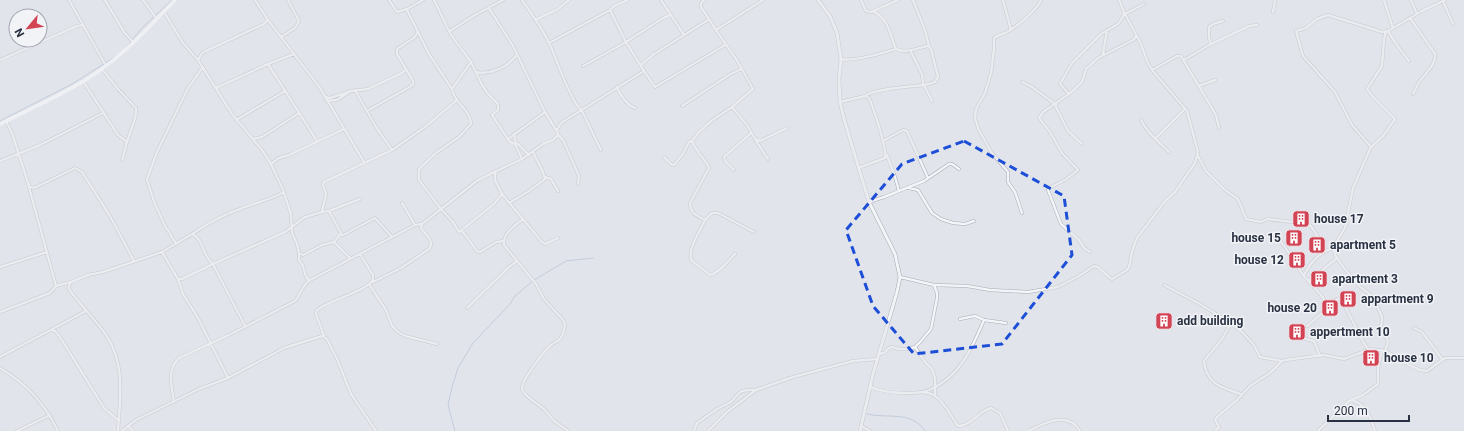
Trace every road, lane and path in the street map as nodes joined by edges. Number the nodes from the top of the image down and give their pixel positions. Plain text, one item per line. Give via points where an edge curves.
1 (69, 0) edge
2 (105, 0) edge
3 (143, 0) edge
4 (176, 0) edge
5 (255, 0) edge
6 (288, 0) edge
7 (389, 0) edge
8 (421, 0) edge
9 (434, 0) edge
10 (503, 0) edge
11 (522, 0) edge
12 (569, 0) edge
13 (628, 0) edge
14 (661, 0) edge
15 (697, 0) edge
16 (704, 0) edge
17 (763, 0) edge
18 (818, 0) edge
19 (860, 0) edge
20 (898, 0) edge
21 (913, 0) edge
22 (1003, 0) edge
23 (1042, 0) edge
24 (1119, 0) edge
25 (1274, 0) edge
26 (1384, 0) edge
27 (1411, 0) edge
28 (1442, 1) edge
29 (1144, 4) dead end
30 (701, 5) junction
31 (489, 8) junction
32 (407, 9) junction
33 (610, 10) junction
34 (164, 12) junction
35 (874, 12) junction
36 (1273, 12) dead end
37 (1125, 13) junction
38 (1416, 14) junction
39 (670, 15) junction
40 (1410, 18) junction
41 (157, 19) junction
42 (268, 20) junction
43 (535, 20) junction
44 (708, 20) junction
45 (1223, 20) dead end
46 (83, 24) junction
47 (1453, 24) dead end
48 (1257, 25) dead end
49 (1393, 28) junction
50 (1108, 29) junction
51 (716, 30) junction
52 (1011, 30) junction
53 (450, 31) junction
54 (1387, 31) junction
55 (417, 33) junction
56 (684, 35) junction
57 (1138, 36) junction
58 (281, 37) junction
59 (133, 42) junction
60 (626, 42) junction
61 (549, 43) junction
62 (1211, 44) junction
63 (725, 45) junction
64 (929, 46) junction
65 (896, 49) junction
66 (910, 50) junction
67 (294, 54) junction
68 (1103, 54) junction
69 (517, 55) junction
70 (841, 59) junction
71 (0, 60) edge
72 (198, 60) junction
73 (1184, 60) junction
74 (1409, 61) dead end
75 (472, 62) junction
76 (268, 64) junction
77 (641, 65) junction
78 (106, 66) junction
79 (583, 66) dead end
80 (203, 67) junction
81 (406, 68) junction
82 (102, 69) junction
83 (741, 69) junction
84 (1152, 70) junction
85 (644, 71) junction
86 (476, 72) junction
87 (1215, 80) dead end
88 (83, 81) junction
89 (1022, 82) dead end
90 (925, 85) junction
91 (1199, 86) junction
92 (617, 87) junction
93 (216, 88) junction
94 (452, 89) junction
95 (351, 90) junction
96 (355, 90) junction
97 (285, 91) junction
98 (1069, 94) junction
99 (1414, 94) dead end
100 (865, 96) junction
101 (324, 97) junction
102 (457, 100) junction
103 (327, 101) junction
104 (932, 101) dead end
105 (840, 102) junction
106 (1056, 104) junction
107 (682, 106) dead end
108 (732, 107) junction
109 (635, 108) dead end
110 (1185, 109) junction
111 (367, 111) junction
112 (582, 111) junction
113 (545, 112) junction
114 (103, 113) junction
115 (299, 113) junction
116 (236, 120) junction
117 (1141, 120) dead end
118 (6, 121) junction
119 (0, 124) edge
120 (787, 128) dead end
121 (1219, 128) dead end
122 (344, 129) junction
123 (557, 130) junction
124 (751, 133) junction
125 (514, 134) junction
126 (558, 135) junction
127 (1156, 138) junction
128 (253, 139) junction
129 (508, 139) junction
130 (756, 140) junction
131 (317, 141) junction
132 (692, 141) junction
133 (883, 141) junction
134 (126, 142) junction
135 (515, 144) junction
136 (1082, 144) dead end
137 (1371, 147) junction
138 (392, 150) junction
139 (601, 150) dead end
140 (533, 152) junction
141 (1168, 152) dead end
142 (18, 154) junction
143 (886, 154) junction
144 (529, 155) junction
145 (1198, 155) junction
146 (664, 156) dead end
147 (522, 159) junction
148 (768, 159) dead end
149 (122, 160) dead end
150 (0, 161) edge
151 (364, 162) junction
152 (271, 164) junction
153 (858, 168) junction
154 (958, 169) dead end
155 (734, 170) dead end
156 (495, 171) junction
157 (491, 173) junction
158 (494, 177) junction
159 (545, 177) junction
160 (928, 178) junction
161 (578, 184) dead end
162 (29, 186) junction
163 (908, 188) junction
164 (558, 191) dead end
165 (898, 191) junction
166 (284, 192) junction
167 (502, 194) junction
168 (360, 199) dead end
169 (868, 202) junction
170 (402, 203) dead end
171 (509, 203) junction
172 (441, 209) junction
173 (329, 211) junction
174 (322, 212) junction
175 (1022, 213) dead end
176 (522, 220) junction
177 (705, 220) junction
178 (974, 221) dead end
179 (422, 224) junction
180 (292, 225) junction
181 (415, 225) junction
182 (460, 231) junction
183 (285, 232) junction
184 (754, 232) dead end
185 (292, 233) junction
186 (192, 234) junction
187 (340, 235) junction
188 (392, 236) junction
189 (1277, 237) dead end
190 (558, 238) dead end
191 (173, 240) junction
192 (504, 241) junction
193 (334, 242) junction
194 (176, 243) junction
195 (171, 246) junction
196 (1334, 248) junction
197 (1326, 250) junction
198 (47, 252) junction
199 (162, 252) junction
200 (1090, 252) dead end
201 (299, 254) junction
202 (360, 254) junction
203 (734, 254) dead end
204 (350, 258) junction
205 (1337, 258) junction
206 (134, 261) junction
207 (517, 261) junction
208 (213, 264) junction
209 (0, 267) edge
210 (1304, 276) junction
211 (373, 277) junction
212 (900, 277) junction
213 (379, 278) junction
214 (178, 279) junction
215 (309, 280) junction
216 (1309, 281) junction
217 (71, 282) junction
218 (370, 283) junction
219 (934, 285) junction
220 (1164, 285) dead end
221 (56, 286) junction
222 (1328, 305) junction
223 (467, 308) dead end
224 (86, 310) junction
225 (0, 312) edge
226 (960, 318) dead end
227 (984, 320) junction
228 (1006, 323) dead end
229 (1231, 323) junction
230 (245, 326) junction
231 (1307, 326) dead end
232 (1414, 328) dead end
233 (51, 330) junction
234 (1290, 335) dead end
235 (324, 337) junction
236 (211, 343) junction
237 (436, 344) dead end
238 (915, 347) junction
239 (1369, 350) junction
240 (1383, 350) junction
241 (878, 354) junction
242 (1320, 356) junction
243 (0, 357) edge
244 (1464, 358) edge
245 (877, 359) junction
246 (1442, 359) junction
247 (1282, 361) junction
248 (0, 368) edge
249 (228, 378) junction
250 (870, 387) junction
251 (934, 388) junction
252 (756, 390) junction
253 (924, 392) junction
254 (1241, 394) junction
255 (935, 395) junction
256 (1352, 399) junction
257 (174, 402) junction
258 (50, 415) junction
259 (119, 421) junction
260 (128, 426) junction
261 (861, 426) junction
262 (958, 426) junction
263 (18, 431) edge
264 (58, 431) edge
265 (118, 431) edge
266 (122, 431) edge
267 (133, 431) edge
268 (376, 431) edge
269 (568, 431) edge
270 (694, 431) edge
271 (708, 431) edge
272 (860, 431) edge
273 (870, 431) edge
274 (961, 431) edge
275 (1008, 431) edge
276 (1028, 431) edge
277 (1080, 431) edge
278 (1215, 431) edge
279 (1318, 431) edge
280 (1375, 431) edge

1 - 46 street
2 - 59 street
3 - 41 street
4 - 34 main road
5 - 42 street
6 - 58 street via 299,21 295,28
7 - 32 street via 397,12
8 - 32 street
9 - 53 street
10 - 31 street
11 - 43 street
12 - 43 street via 558,9
13 - 33 street
14 - 39 street
15 - 30 street
16 - 30 street
17 - 51 street
18 - 70 street via 833,23
19 - 35 street via 866,11
20 - 35 street
21 - 64 street
22 - 52 street
23 - 52 street
24 - 37 street
25 - 36 street
26 - 49 street
27 - 38 street
28 - 38 street
28 - 47 street
29 - 37 street
30 - 44 street
31 - 53 street
31 - 69 street
32 - 55 street
33 - 60 street
33 - 61 street
34 - 41 main road
34 - 72 street via 183,43
35 - 65 street via 880,15 889,28
37 - 50 street via 1118,24
37 - 57 street
38 - 40 street
39 - 56 street
39 - 60 street
40 - 49 street
40 - 99 street via 1435,54 1434,64 1419,82
41 - 59 main road
42 - 58 street
42 - 72 street via 203,52
43 - 61 street
44 - 51 street
44 - 56 street
45 - 62 street via 1209,27
46 - 71 street
46 - 78 street
48 - 62 street
49 - 54 street
50 - 68 street
50 - 98 street via 1085,49 1067,72 1060,84
51 - 63 street
52 - 175 street via 994,38 991,73 985,93 976,109 975,118 991,152 1008,172 1008,182 1015,192
53 - 75 street
54 - 74 street
54 - 137 street via 1382,68 1367,89 1395,119
54 - 137 street via 1379,32 1328,15 1296,31 1303,56 1336,92 1352,125
55 - 81 street via 397,49 397,54
55 - 94 street
56 - 77 street
57 - 68 street
57 - 84 street
58 - 67 street
59 - 78 main road
60 - 77 street
60 - 79 street
61 - 112 street via 569,90
62 - 73 street
63 - 83 street
63 - 85 street via 655,87
64 - 66 street
64 - 90 street via 938,77 935,82
65 - 66 street
65 - 70 street via 864,58
66 - 90 street
67 - 76 street
67 - 101 street
68 - 98 street via 1086,69 1082,82
69 - 86 street via 496,70 486,74
69 - 113 street
70 - 105 street via 838,79
72 - 80 street
73 - 84 street via 1180,55
73 - 91 street
75 - 86 street
75 - 94 street
76 - 93 street
76 - 97 street
77 - 85 street
78 - 82 main road
80 - 93 street
80 - 191 street via 188,88 147,179 154,202
81 - 96 street via 402,73 372,88
81 - 111 street via 413,85
82 - 88 main road
82 - 134 street via 136,108 133,126
83 - 107 street
83 - 108 street via 753,89
84 - 110 street
85 - 92 street
86 - 129 street via 488,94 498,104 498,110 492,115
87 - 91 street
88 - 114 street
88 - 118 main road
89 - 106 street
90 - 100 street via 874,92
90 - 104 street
91 - 121 street via 1216,115
92 - 109 street via 629,105
92 - 112 street
93 - 116 street
94 - 102 street
95 - 96 street
95 - 101 street via 333,97
95 - 103 street via 337,100
96 - 111 street
97 - 115 street
97 - 116 street
98 - 106 street
100 - 105 street
100 - 133 street via 871,101
101 - 103 street
102 - 138 street
102 - 172 street via 471,124 419,169 419,180
103 - 122 street
105 - 153 street
106 - 136 street via 1068,131
106 - 200 street via 1043,112 1039,118 1062,153 1078,170 1048,190 1061,224
108 - 124 street
108 - 132 street via 711,121
110 - 127 street
110 - 145 street
111 - 138 street
112 - 123 street via 561,123
112 - 139 street
113 - 123 street
113 - 125 street
114 - 134 street
114 - 142 street
115 - 128 street via 262,137
115 - 131 street
116 - 128 street
117 - 127 street via 1148,132
118 - 119 main road
118 - 142 street
120 - 130 street via 760,141
122 - 131 street
122 - 151 street
123 - 126 street
124 - 130 street
124 - 155 street via 724,157
125 - 129 street
125 - 135 street
126 - 140 street
126 - 161 street via 563,140 579,176
127 - 141 street
128 - 152 street
129 - 135 street
130 - 148 street
131 - 152 street
132 - 146 street via 674,165
132 - 177 street via 709,168 690,206 696,216
133 - 143 street
133 - 160 street via 903,130 907,131
134 - 149 street
135 - 144 street
135 - 147 street
137 - 196 street via 1353,188 1345,228
138 - 151 street
140 - 144 street
140 - 159 street
142 - 150 street
142 - 162 street
143 - 153 street via 883,160
143 - 165 street
144 - 147 street
145 - 197 street via 1206,171 1238,199 1246,219 1261,222 1267,219 1311,226
145 - 219 street via 1175,192 1137,238 1127,270 1112,279 1094,266 1058,287 1037,291
147 - 156 street
151 - 174 street via 323,183 326,194
152 - 166 street
153 - 169 street
154 - 160 street via 949,164
156 - 157 street
156 - 158 street
157 - 158 street
157 - 172 street
158 - 167 street
159 - 164 street via 551,179
159 - 171 street via 539,184
160 - 163 street
162 - 198 street
162 - 206 street via 36,187 75,168 82,172
163 - 165 street
163 - 178 street via 918,190 932,213 941,219 965,224
165 - 169 street
166 - 180 street
166 - 186 street via 220,217
167 - 171 street
167 - 182 street via 494,204
168 - 173 street
169 - 212 street via 896,254
170 - 181 street
171 - 176 street
172 - 179 street
172 - 182 street
173 - 174 street
173 - 187 street
174 - 180 street via 305,217
176 - 190 street via 546,244
176 - 192 street via 511,229
177 - 184 street via 712,213 718,213
177 - 203 street via 693,247 691,260 710,275 720,269
179 - 181 street
179 - 213 street via 421,228 431,242 429,249 401,268
180 - 183 street
180 - 185 street
181 - 188 street
182 - 192 street via 480,252 496,242
183 - 185 street
183 - 208 street
185 - 201 street
186 - 194 street
186 - 208 street via 198,237
187 - 188 street via 375,218
187 - 193 street
188 - 202 street
189 - 210 street
191 - 194 street
191 - 195 street
192 - 207 street via 504,245
193 - 201 street via 303,255
193 - 204 street
194 - 195 street
195 - 199 street
196 - 197 street
196 - 205 street
197 - 210 street via 1311,262
198 - 209 street
198 - 221 street
199 - 206 street
199 - 214 street
201 - 215 street via 299,260
202 - 204 street
202 - 211 street
204 - 215 street
205 - 216 street
205 - 240 street via 1355,282 1371,295 1382,313 1381,330 1388,337
206 - 217 street
207 - 223 street
207 - 269 street via 536,284 542,298 565,324 560,338 544,352 525,379 522,390
208 - 214 street
208 - 230 street
210 - 216 street
211 - 213 street
211 - 218 street
212 - 219 street
212 - 241 street via 898,292
213 - 218 street
214 - 236 street via 183,294
215 - 230 street via 295,301
216 - 222 street
217 - 221 street
217 - 224 street via 69,289
218 - 235 street via 317,310
218 - 237 street via 392,326 398,332
219 - 238 street via 937,298 932,326 930,332
220 - 229 street
221 - 225 street via 50,293
222 - 231 street
222 - 239 street via 1341,298
224 - 233 street
224 - 259 street via 106,336 118,363 122,386
226 - 227 street via 975,316
227 - 228 street
227 - 251 street via 961,366 945,382
229 - 247 street via 1254,345 1260,357
229 - 254 street via 1204,361 1206,373 1212,382
230 - 236 street
232 - 246 street via 1422,332
233 - 243 street
233 - 259 street via 56,331 104,408
234 - 242 street via 1314,341
235 - 249 street via 284,348
235 - 268 street via 342,370 351,394
236 - 249 street
236 - 257 street via 182,356 174,364 170,376
238 - 241 street via 906,350 892,347
238 - 251 street via 932,369 935,378
239 - 240 street
239 - 242 street via 1344,359 1324,354
240 - 246 street via 1420,370 1427,371
240 - 256 street via 1378,368 1378,384 1363,395
241 - 245 street
242 - 247 street
244 - 246 street
245 - 250 street
245 - 252 street via 849,362
247 - 254 street
248 - 258 street via 27,387
249 - 257 street
250 - 253 street via 889,392
250 - 261 street
251 - 253 street
251 - 255 street
252 - 270 street via 739,393 732,402 696,423
252 - 271 street via 727,412
253 - 255 street
254 - 278 street via 1217,417 1215,420 1219,427
255 - 262 street
256 - 279 street
256 - 280 street via 1368,411
257 - 260 street
258 - 263 street
258 - 264 street
259 - 265 street
260 - 266 street
260 - 267 street
261 - 272 street
261 - 273 street
262 - 274 street
262 - 275 street via 963,426 991,408 1000,413
276 - 277 street via 1043,423 1058,420 1074,423

